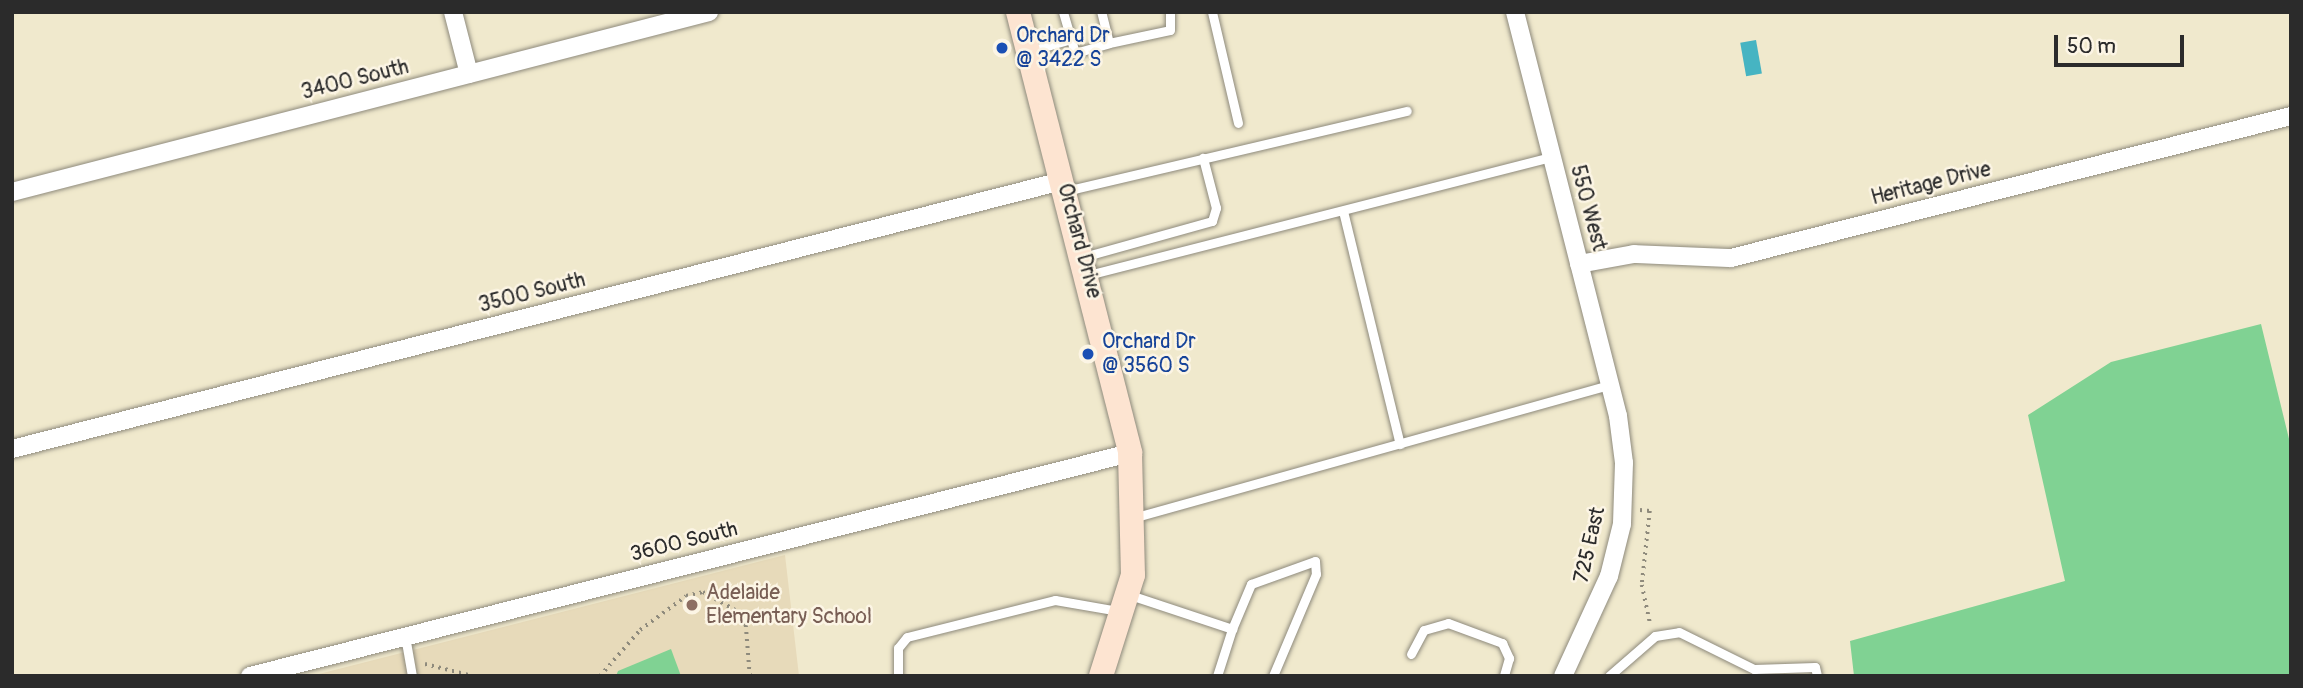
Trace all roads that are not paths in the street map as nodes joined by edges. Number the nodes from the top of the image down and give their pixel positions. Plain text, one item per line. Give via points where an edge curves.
1 (453, 12) edge
2 (709, 12) edge
3 (1170, 12) edge
4 (1212, 12) edge
5 (1515, 12) edge
6 (1096, 13) edge
7 (1024, 14) edge
8 (1068, 17) edge
9 (664, 18) edge
10 (1071, 39) junction
11 (1109, 43) junction
12 (1028, 51) junction
13 (469, 74) junction
14 (1407, 111) dead end
15 (2291, 116) edge
16 (1238, 123) dead end
17 (1551, 157) junction
18 (1203, 158) junction
19 (1064, 186) junction
20 (12, 192) edge
21 (1343, 211) junction
22 (1579, 264) junction
23 (1086, 266) junction
24 (1610, 385) junction
25 (1618, 416) joint
26 (1400, 443) junction
27 (12, 449) edge
28 (1130, 453) junction
29 (1136, 517) junction
30 (1126, 603) junction
31 (1232, 629) junction
32 (405, 636) junction
33 (1411, 654) dead end
34 (1218, 675) edge
35 (250, 676) edge
36 (412, 676) edge
37 (898, 676) edge
38 (1101, 676) edge
39 (1273, 676) edge
40 (1504, 676) edge
41 (1563, 676) edge
42 (1609, 676) edge
43 (1817, 676) edge

1 - 13 street
2 - 9 street, 3400 South
3 - 11 lane via 1170,30
4 - 16 lane
5 - 17 street, 550 West
6 - 11 lane
7 - 12 main road, Orchard Drive
8 - 10 lane
9 - 13 street, 3400 South
10 - 11 lane via 1074,53
10 - 12 lane
12 - 19 main road, Orchard Drive
13 - 20 street, 3400 South
14 - 18 lane
15 - 22 street, Heritage Drive via 1731,258 1634,254
17 - 21 lane
17 - 22 street, 550 West
18 - 19 lane
18 - 23 lane via 1216,208 1212,221
19 - 23 main road, Orchard Drive
19 - 27 street, 3500 South
21 - 23 lane
21 - 26 lane
22 - 24 street, 550 West
23 - 28 main road, Orchard Drive
24 - 25 street, 550 West
24 - 26 lane
25 - 41 street, 725 East via 1624,509 1606,586
26 - 29 lane
28 - 29 main road, Orchard Drive
28 - 32 street, 3600 South
29 - 30 main road, Orchard Drive
30 - 31 lane
30 - 37 lane via 1055,600 907,637 898,648
30 - 38 main road, Orchard Drive
31 - 34 lane
31 - 39 lane via 1251,584 1315,561 1316,574
32 - 35 street, 3600 South
32 - 36 lane
33 - 40 lane via 1424,630 1448,622 1502,643 1509,658
42 - 43 lane via 1655,636 1679,632 1754,669 1815,667

